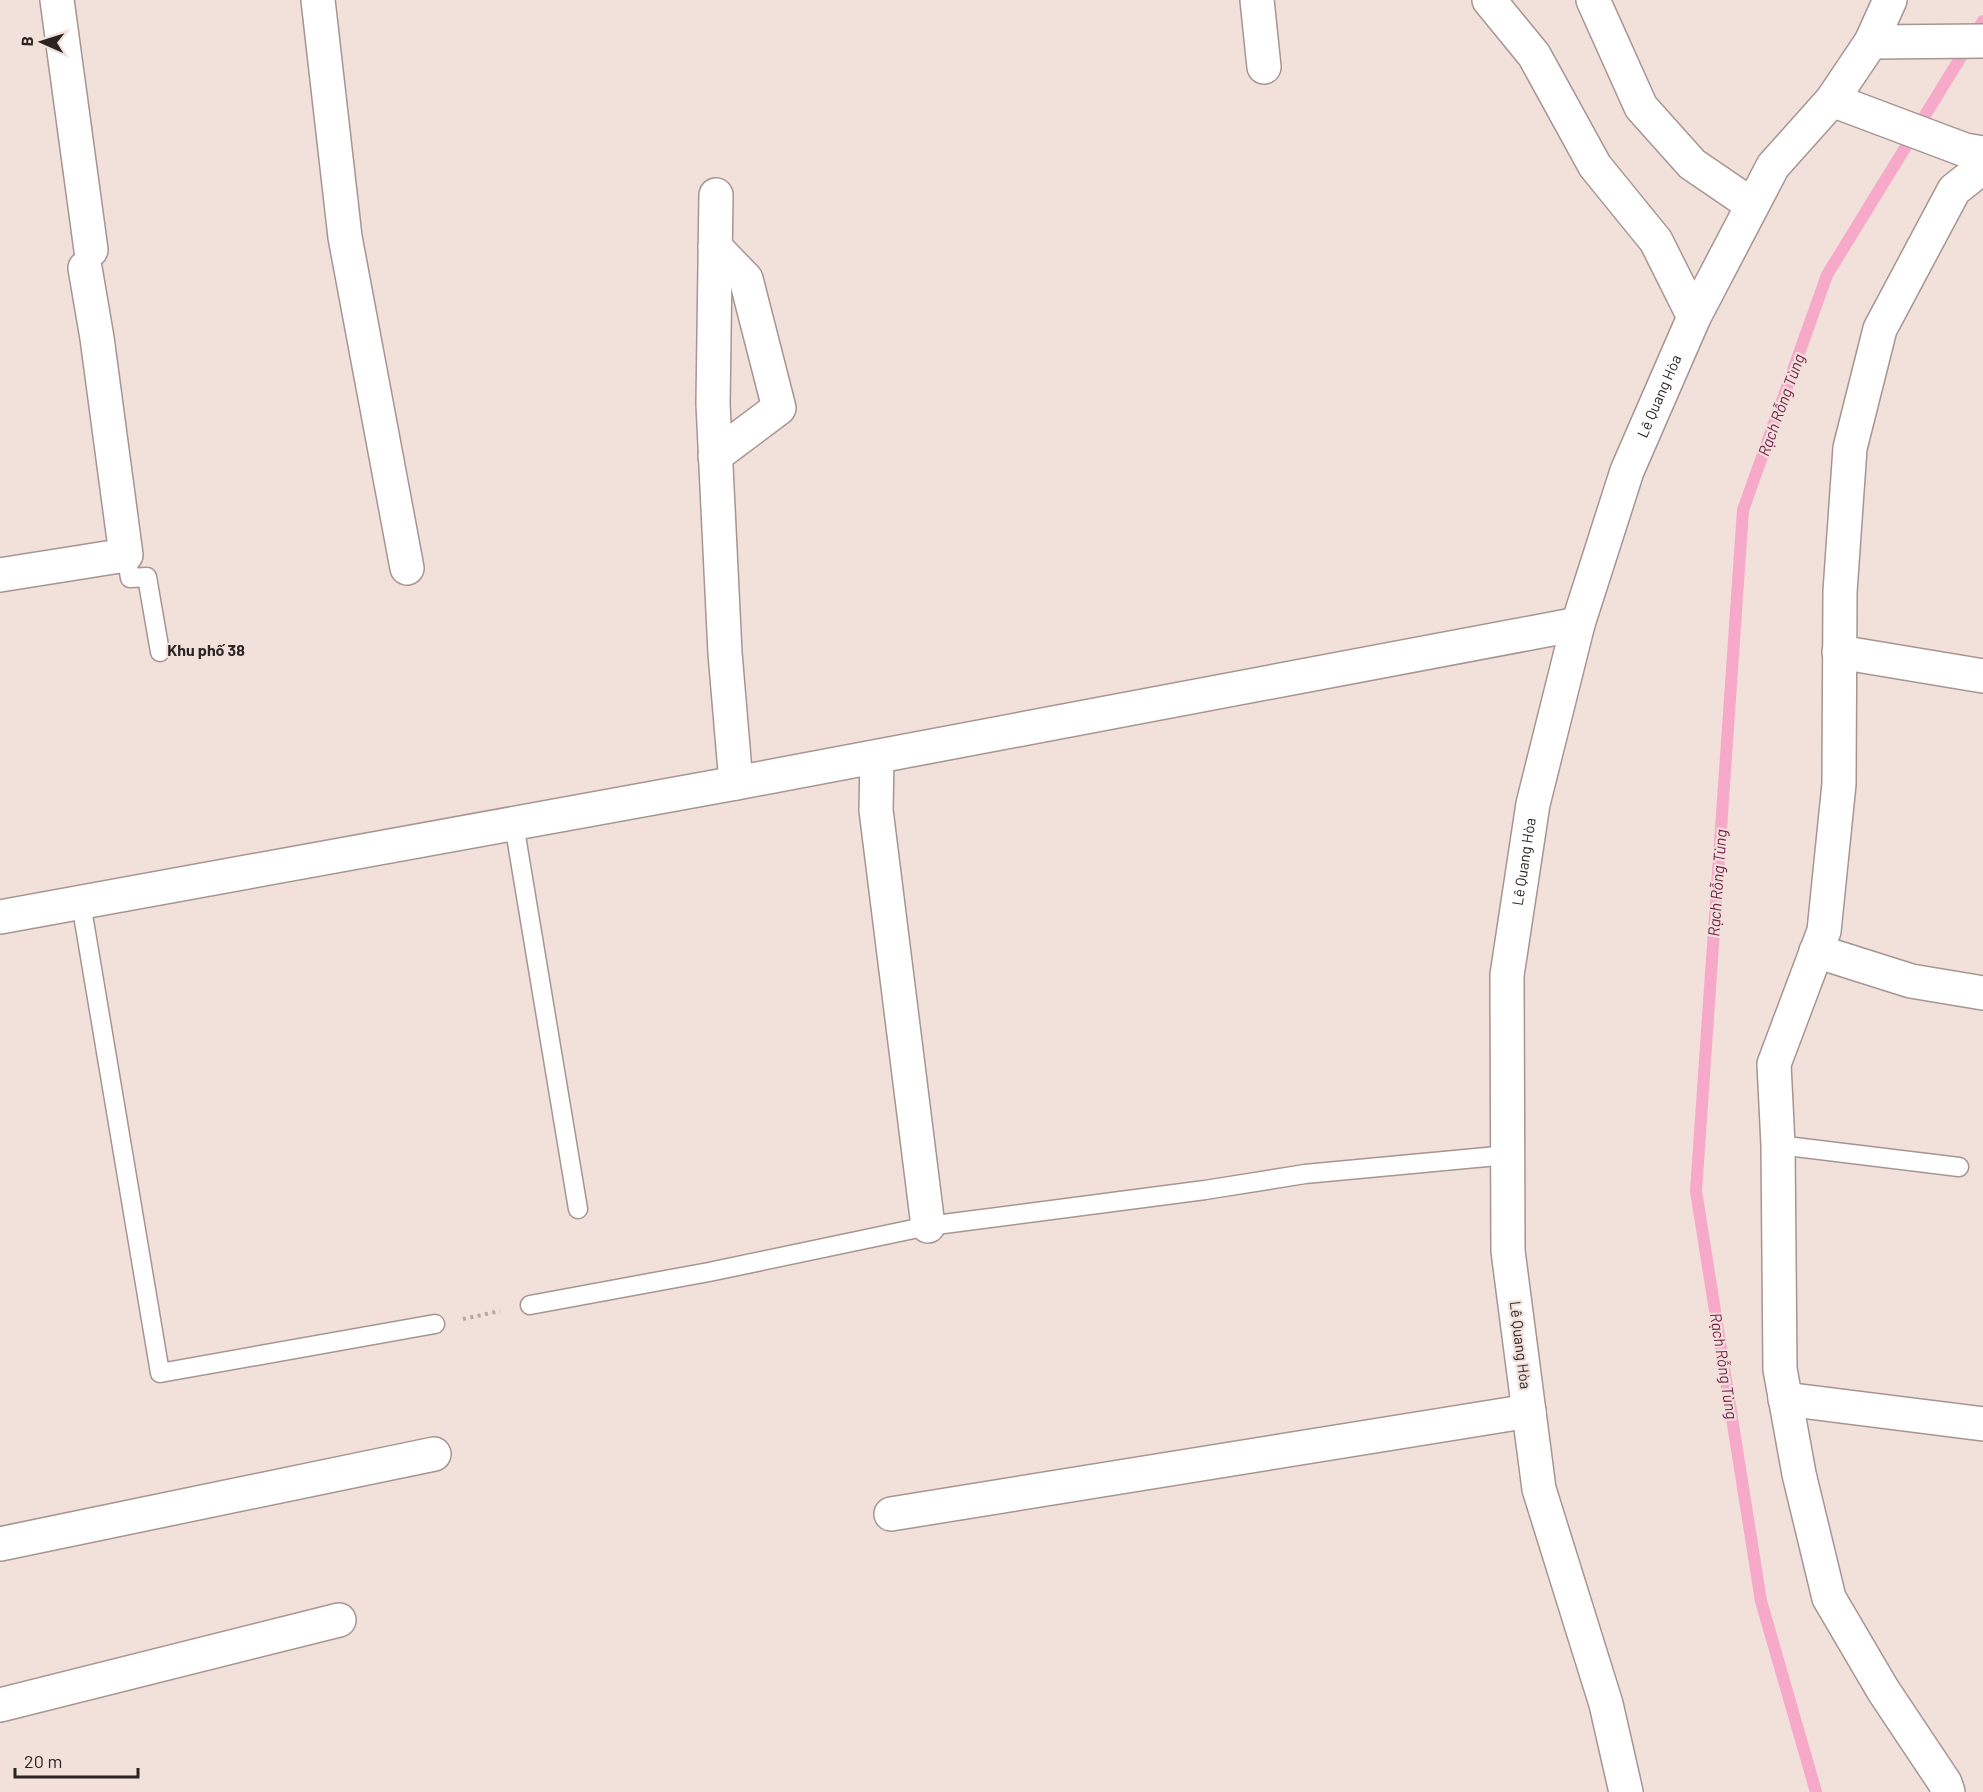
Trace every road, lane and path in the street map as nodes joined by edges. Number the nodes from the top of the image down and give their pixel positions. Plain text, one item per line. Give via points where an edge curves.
1 (57, 0) edge
2 (318, 0) edge
3 (1257, 0) edge
4 (1489, 0) edge
5 (1593, 0) edge
6 (1890, 0) edge
7 (1983, 41) edge
8 (1871, 42) junction
9 (1264, 67) dead end
10 (1846, 105) junction
11 (1977, 157) edge
12 (716, 195) dead end
13 (1752, 205) junction
14 (715, 247) junction
15 (1694, 317) junction
16 (715, 456) junction
17 (126, 555) junction
18 (407, 568) dead end
19 (0, 574) edge
20 (1578, 624) junction
21 (160, 652) dead end
22 (1839, 652) junction
23 (1983, 676) edge
24 (877, 757) junction
25 (736, 783) junction
26 (514, 824) junction
27 (81, 903) junction
28 (0, 917) edge
29 (1816, 951) junction
30 (1983, 993) edge
31 (1778, 1145) junction
32 (1508, 1155) junction
33 (1959, 1167) dead end
34 (578, 1209) dead end
35 (928, 1226) junction
36 (530, 1305) joint
37 (435, 1324) joint
38 (1785, 1399) junction
39 (1529, 1411) junction
40 (1983, 1425) edge
41 (434, 1454) dead end
42 (891, 1514) dead end
43 (0, 1544) edge
44 (339, 1620) dead end
45 (0, 1705) edge
46 (1626, 1792) edge
47 (1948, 1792) edge

1 - 17 street
2 - 18 street via 345,237
3 - 9 street
4 - 15 street via 1534,55 1595,166 1656,241
5 - 13 street via 1641,106 1692,164
6 - 8 street, Lê Quang Hòa
7 - 8 street
8 - 10 street, Lê Quang Hòa
10 - 11 street
10 - 13 street, Lê Quang Hòa via 1773,166
11 - 22 street via 1954,190 1880,329 1850,448
12 - 14 street
13 - 15 street, Lê Quang Hòa
14 - 16 street
14 - 16 street via 746,279 778,408
15 - 20 street, Lê Quang Hòa via 1627,471
16 - 25 street
17 - 19 street
17 - 21 lane via 130,578 147,577
20 - 24 street
20 - 32 street, Lê Quang Hòa via 1533,804 1507,975
22 - 23 street
22 - 29 street via 1839,784 1824,931
24 - 25 street
24 - 35 street via 876,810
25 - 26 street
26 - 27 street
26 - 34 lane
27 - 28 street
27 - 37 lane via 160,1373
29 - 30 street via 1911,981
29 - 31 street via 1774,1064
31 - 33 lane
31 - 38 street via 1780,1369
32 - 35 lane via 1305,1174
32 - 39 street, Lê Quang Hòa via 1508,1251
35 - 36 lane
36 - 37 path
38 - 40 street
38 - 47 street via 1829,1599
39 - 42 street
39 - 46 street, Lê Quang Hòa via 1539,1489 1606,1704
41 - 43 street
44 - 45 street

